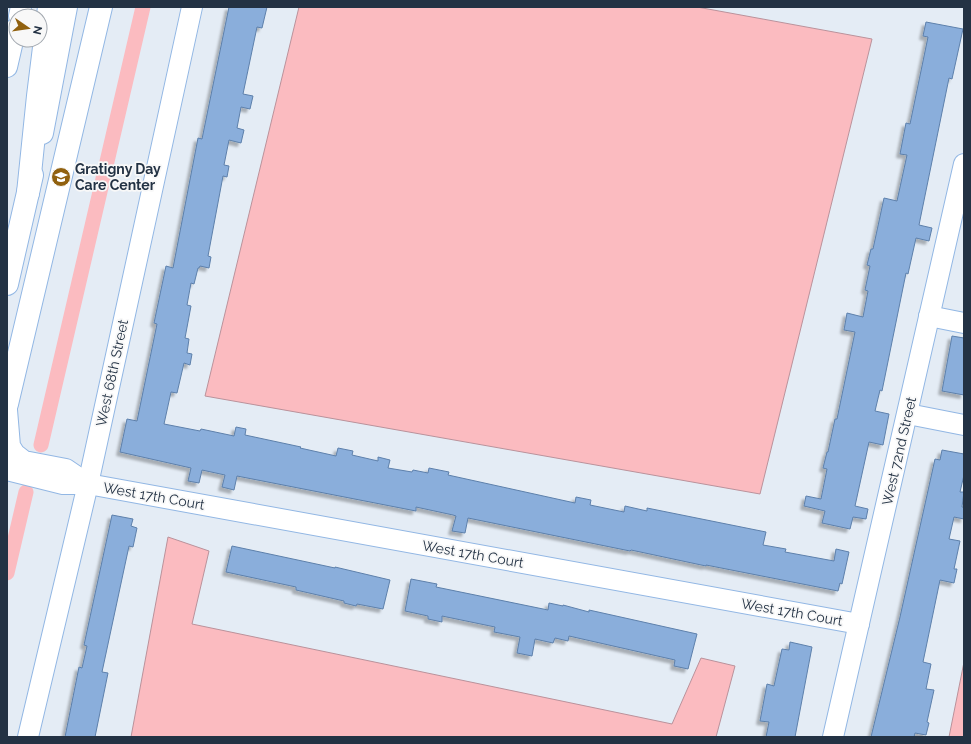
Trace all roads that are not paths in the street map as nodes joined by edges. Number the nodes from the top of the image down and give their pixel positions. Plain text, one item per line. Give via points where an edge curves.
1 (49, 7) edge
2 (66, 7) edge
3 (101, 7) edge
4 (192, 7) edge
5 (11, 48) edge
6 (7, 67) edge
7 (964, 164) edge
8 (28, 193) junction
9 (7, 284) edge
10 (929, 316) junction
11 (964, 323) edge
12 (7, 404) edge
13 (7, 410) edge
14 (908, 414) junction
15 (964, 425) edge
16 (7, 470) edge
17 (88, 484) junction
18 (859, 624) junction
19 (28, 737) edge
20 (833, 737) edge

1 - 8 main road
2 - 8 main road via 50,97
3 - 12 main road
4 - 17 street, West 68th Street
5 - 6 street
7 - 10 street, West 72nd Street
8 - 9 main road
10 - 11 street
10 - 14 street, West 72nd Street
13 - 17 street, West 17th Court via 10,446 15,454 24,461 66,469
14 - 15 street
14 - 18 street, West 72nd Street
16 - 17 street, West 17th Court via 63,484
17 - 18 street, West 17th Court
17 - 19 street, West 68th Street
18 - 20 street, West 72nd Street

